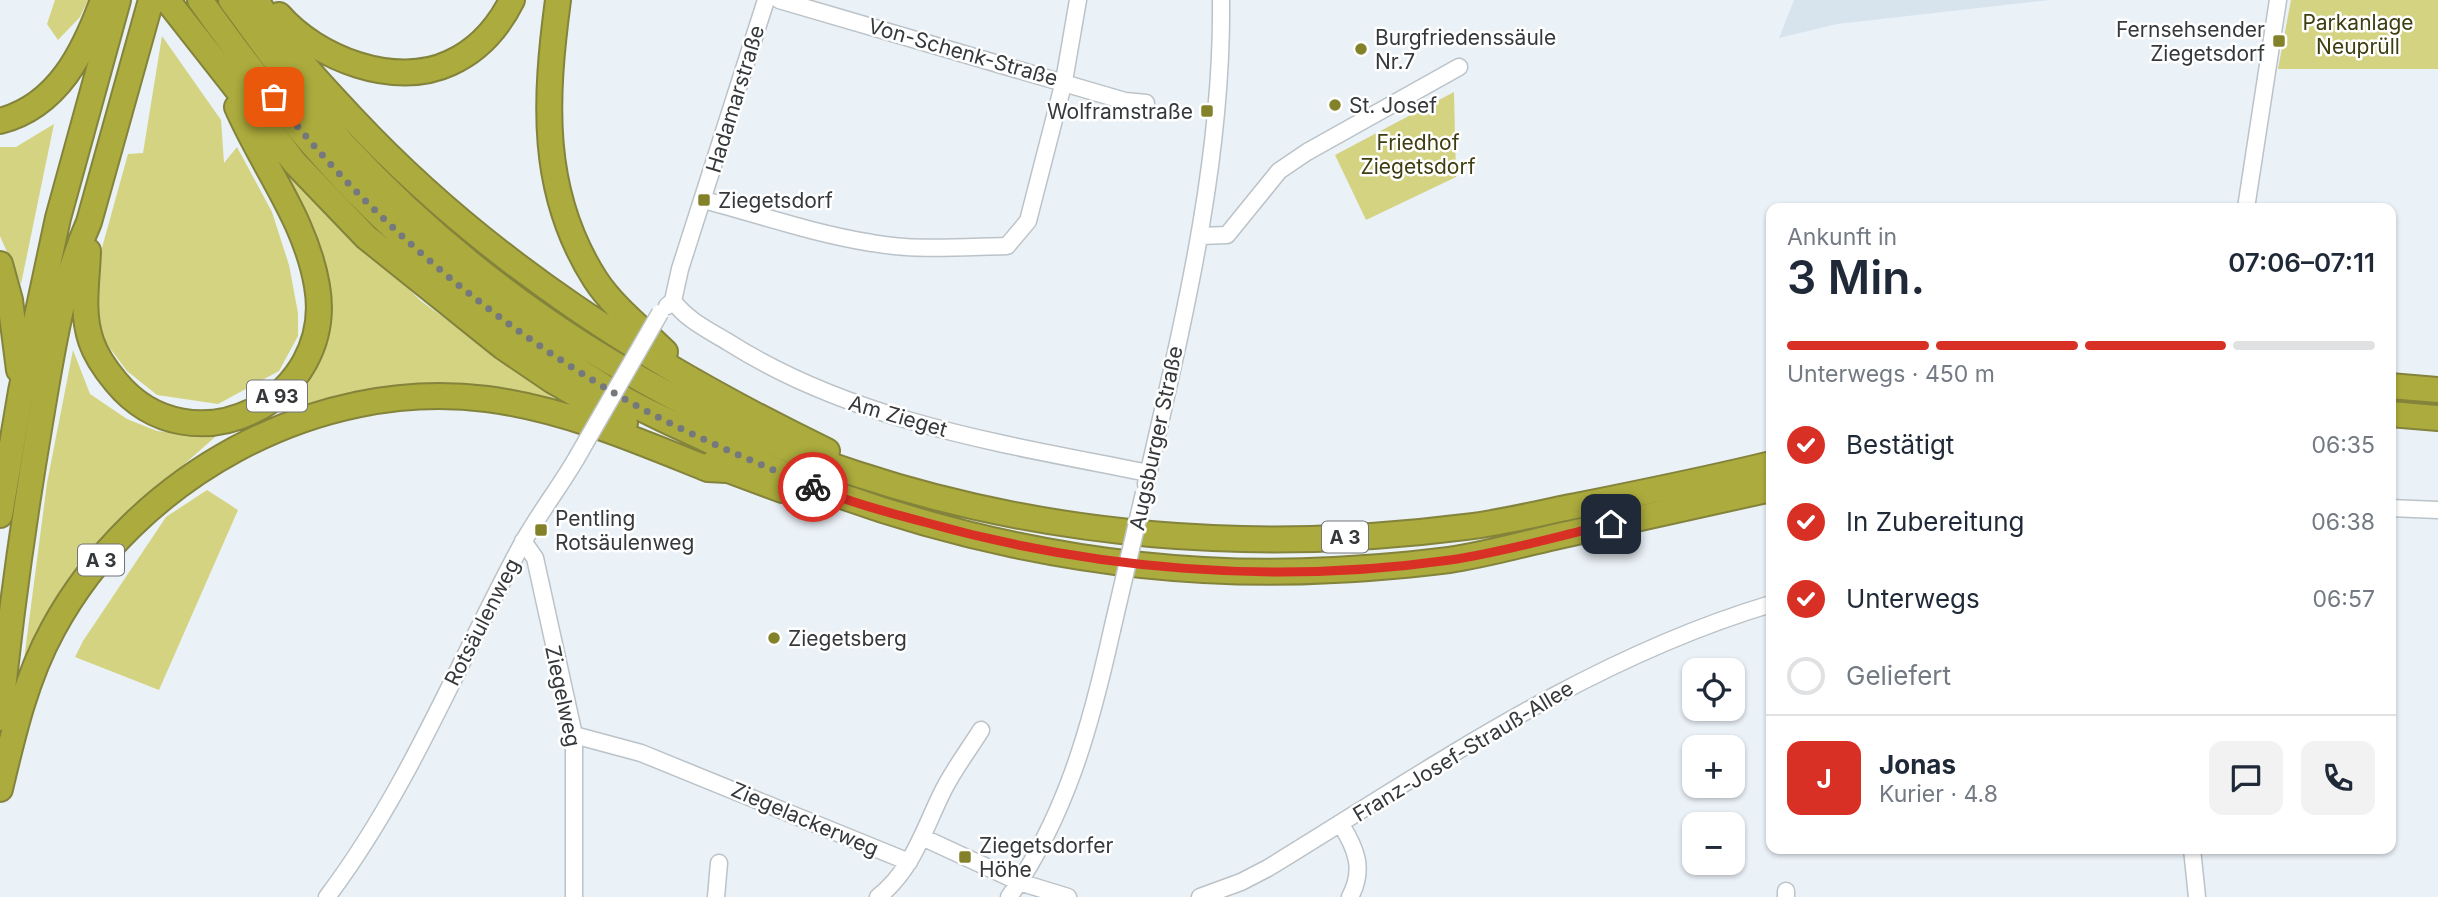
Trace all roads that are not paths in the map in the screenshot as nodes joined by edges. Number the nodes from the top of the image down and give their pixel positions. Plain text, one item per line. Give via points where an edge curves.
1 (103, 0) edge
2 (118, 0) edge
3 (200, 0) edge
4 (231, 0) edge
5 (256, 0) edge
6 (266, 0) edge
7 (512, 0) edge
8 (558, 0) edge
9 (766, 0) edge
10 (779, 0) edge
11 (1078, 0) edge
12 (1221, 0) edge
13 (2278, 0) edge
14 (163, 2) edge
15 (1459, 67) dead end
16 (227, 80) junction
17 (1064, 81) junction
18 (1146, 103) dead end
19 (0, 121) edge
20 (704, 200) junction
21 (2247, 203) edge
22 (89, 222) junction
23 (1200, 236) junction
24 (0, 264) edge
25 (673, 301) junction
26 (696, 382) junction
27 (2396, 386) edge
28 (2438, 390) edge
29 (21, 391) junction
30 (2396, 414) edge
31 (2438, 418) edge
32 (1766, 465) edge
33 (726, 470) junction
34 (1148, 473) junction
35 (1766, 490) edge
36 (916, 493) junction
37 (2396, 508) edge
38 (2438, 510) edge
39 (882, 511) junction
40 (0, 515) edge
41 (523, 541) junction
42 (1766, 606) edge
43 (0, 718) edge
44 (981, 730) dead end
45 (574, 735) junction
46 (0, 789) edge
47 (1340, 823) junction
48 (924, 838) junction
49 (2193, 854) edge
50 (909, 862) junction
51 (719, 863) dead end
52 (1019, 882) junction
53 (883, 895) edge
54 (327, 897) edge
55 (574, 897) edge
56 (716, 897) edge
57 (1009, 897) edge
58 (1068, 897) edge
59 (1200, 897) edge
60 (1350, 897) edge
61 (2197, 897) edge

1 - 19 highway via 90,35 60,86 33,108
2 - 29 highway via 58,218
3 - 39 highway, A 3 via 288,115 356,191 413,246 507,322 621,397 746,458
4 - 36 highway, A 3 via 296,89 345,146 474,266 587,346 704,414 777,447
5 - 26 highway via 326,90 397,165 496,252 597,324
6 - 7 highway via 284,21 332,54 370,69 407,72 447,65 467,54 488,37
8 - 26 highway via 547,106 552,161 568,221 595,279
9 - 20 street, Hadamarstraße
10 - 17 street, Von-Schenk-Straße
11 - 17 street
12 - 23 street, Augsburger Straße
13 - 21 street
14 - 16 highway
14 - 22 highway, A 93
15 - 23 street via 1279,171 1227,235
16 - 22 highway, A 93 via 310,255 317,288 320,323 314,347 289,386 246,415 219,421 167,418 138,404 105,368 91,343 84,300
16 - 33 highway, A 3 via 295,163 366,237 503,347 600,409 662,443
17 - 18 street, Von-Schenk-Straße via 1125,101
17 - 20 street via 1028,221 1007,247 873,244
20 - 25 street, Hadamarstraße
22 - 43 highway, A 93 via 74,256 48,378
23 - 34 street, Augsburger Straße
24 - 29 highway via 10,300
25 - 34 street, Am Zieget via 682,314 760,363 824,394 948,430
25 - 41 street, Rotsäulenweg, bridge via 660,313
26 - 36 highway via 836,455 883,472
27 - 28 highway
29 - 40 highway
30 - 31 highway
32 - 36 highway, A 3 via 1467,527 1337,538 1163,535 1063,525
33 - 39 highway, A 3 via 860,514
33 - 46 highway, A 3 via 708,469 581,420 485,399 419,397 367,402 264,435 171,489 85,579 40,658 18,716
34 - 52 street, Augsburger Straße, bridge via 1096,701 1072,782
35 - 39 highway, A 3 via 1451,560 1332,570 1226,572 1121,562 969,535
37 - 38 street
41 - 45 street, Ziegelweg via 535,558
41 - 54 street, Rotsäulenweg via 396,790
42 - 47 street, Franz-Josef-Strauß-Allee via 1674,640 1551,696
44 - 48 street via 941,794
45 - 50 street, Ziegelackerweg via 641,752
45 - 55 street, Ziegelweg
47 - 59 street, Franz-Josef-Strauß-Allee via 1241,882
47 - 60 street via 1358,857 1358,876
48 - 50 street
48 - 52 street
49 - 61 street
50 - 53 street
51 - 56 street
52 - 57 street, Augsburger Straße
52 - 58 street

